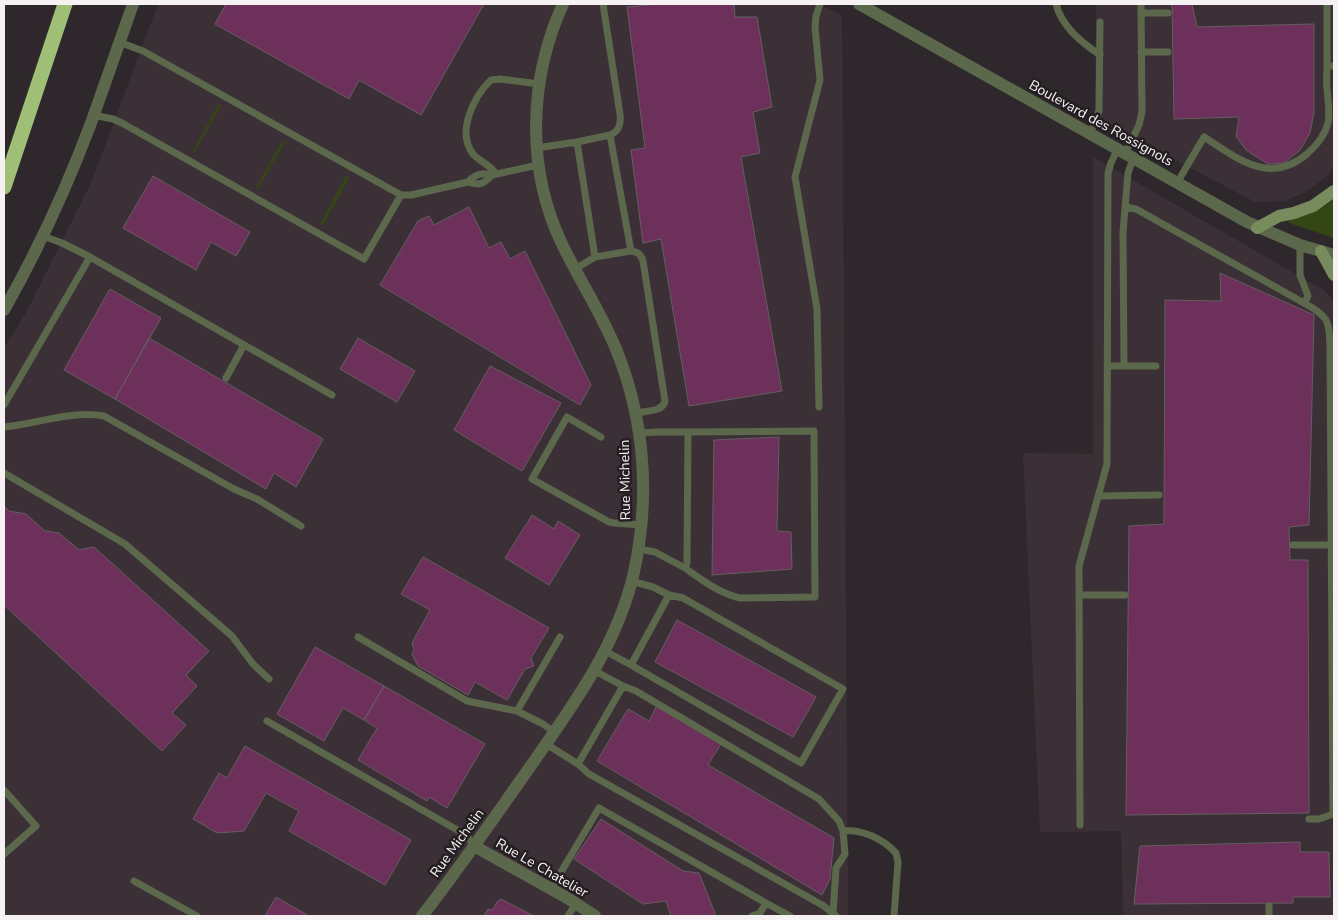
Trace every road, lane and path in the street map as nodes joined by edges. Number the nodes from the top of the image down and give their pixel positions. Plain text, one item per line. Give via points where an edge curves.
1 (65, 4) edge
2 (132, 4) edge
3 (563, 4) edge
4 (603, 4) edge
5 (820, 4) edge
6 (859, 4) edge
7 (1056, 4) edge
8 (1141, 4) edge
9 (1327, 4) edge
10 (1141, 13) junction
11 (1168, 13) dead end
12 (1100, 22) dead end
13 (119, 42) junction
14 (1141, 52) junction
15 (1168, 52) dead end
16 (1100, 55) junction
17 (1330, 66) edge
18 (539, 84) junction
19 (93, 115) junction
20 (1089, 134) junction
21 (610, 135) junction
22 (577, 142) junction
23 (536, 148) junction
24 (1125, 154) junction
25 (4, 161) edge
26 (538, 165) junction
27 (494, 175) junction
28 (1177, 183) junction
29 (4, 187) edge
30 (1334, 191) edge
31 (401, 195) junction
32 (1126, 207) junction
33 (1257, 228) junction
34 (43, 236) junction
35 (1300, 245) junction
36 (631, 251) junction
37 (1321, 251) junction
38 (1334, 255) edge
39 (90, 257) junction
40 (595, 257) junction
41 (574, 269) junction
42 (1334, 275) edge
43 (1304, 303) junction
44 (4, 310) edge
45 (244, 345) junction
46 (1107, 366) junction
47 (1124, 366) junction
48 (1156, 366) dead end
49 (226, 378) dead end
50 (332, 395) dead end
51 (4, 405) edge
52 (819, 407) dead end
53 (635, 412) junction
54 (4, 426) edge
55 (688, 432) junction
56 (639, 433) junction
57 (601, 437) dead end
58 (4, 473) edge
59 (1158, 494) dead end
60 (1099, 496) junction
61 (641, 525) junction
62 (301, 526) dead end
63 (1293, 545) dead end
64 (1333, 545) edge
65 (638, 549) junction
66 (685, 568) junction
67 (631, 581) junction
68 (669, 595) junction
69 (1079, 595) junction
70 (1125, 595) dead end
71 (358, 637) dead end
72 (560, 637) dead end
73 (605, 651) junction
74 (631, 665) junction
75 (595, 671) junction
76 (270, 679) dead end
77 (622, 686) junction
78 (517, 711) junction
79 (267, 721) dead end
80 (554, 732) junction
81 (546, 744) junction
82 (578, 764) junction
83 (4, 790) edge
84 (1334, 814) edge
85 (1309, 820) dead end
86 (1080, 825) dead end
87 (843, 831) junction
88 (474, 846) junction
89 (4, 854) edge
90 (134, 881) dead end
91 (551, 889) junction
92 (766, 903) junction
93 (576, 904) junction
94 (1269, 906) dead end
95 (835, 915) edge
96 (197, 916) edge
97 (422, 916) edge
98 (568, 916) edge
99 (595, 916) edge
100 (752, 916) edge
101 (790, 916) edge
102 (894, 916) edge
103 (1269, 916) edge

1 - 25 highway
1 - 29 highway
2 - 13 street
3 - 18 street, Rue Michelin via 544,55
4 - 21 lane via 620,114 620,126
5 - 52 lane via 815,27 820,80 795,176 817,309
6 - 20 street, Boulevard des Rossignols
7 - 16 lane via 1072,32
8 - 10 lane
9 - 17 lane
10 - 11 lane
10 - 14 lane
12 - 16 lane
13 - 19 street
13 - 31 lane via 143,51
14 - 15 lane
14 - 24 lane via 1142,112
16 - 20 lane via 1099,110
17 - 28 lane via 1326,88 1329,106 1327,126 1321,140 1302,159 1280,168 1260,168 1204,137
18 - 23 street, Rue Michelin
18 - 27 lane via 491,80 470,114 466,135 470,150 492,168
19 - 31 lane via 122,123 364,259
19 - 34 street
20 - 24 street, Boulevard des Rossignols
21 - 22 lane
21 - 36 lane
22 - 23 lane
22 - 40 lane
23 - 26 street, Rue Michelin
24 - 28 street, Boulevard des Rossignols
24 - 32 lane via 1128,173
24 - 46 lane via 1109,167 1108,173
26 - 27 lane
26 - 41 street, Rue Michelin via 551,219
27 - 31 lane via 486,173 473,176 468,182
28 - 33 street, Boulevard des Rossignols
30 - 33 main road via 1314,206 1279,216
32 - 43 lane via 1136,209
32 - 47 lane via 1123,232
33 - 35 street, Boulevard des Rossignols
34 - 39 lane
34 - 44 street
35 - 37 street, Boulevard des Rossignols
35 - 43 lane via 1300,272 1308,296
36 - 40 lane
36 - 53 lane via 641,255 643,261 665,401 661,408
37 - 38 street, Boulevard des Rossignols
37 - 42 main road
39 - 45 lane
39 - 51 lane
40 - 41 lane
41 - 53 street, Rue Michelin via 615,347
43 - 64 lane via 1322,314 1330,334
45 - 49 lane
45 - 50 lane
46 - 47 lane
46 - 60 lane via 1107,464
47 - 48 lane
53 - 56 street, Rue Michelin
54 - 62 lane via 81,414 104,416
55 - 56 lane
55 - 66 lane via 688,559
55 - 66 lane via 814,431 815,597 734,597 720,592
56 - 61 street, Rue Michelin via 643,480
57 - 61 lane via 567,417 532,478 608,522
58 - 76 lane via 125,544 232,636
59 - 60 lane
60 - 69 lane via 1080,566
61 - 65 street, Rue Michelin
63 - 64 lane
64 - 84 lane
65 - 66 lane via 655,552
65 - 67 street, Rue Michelin
67 - 68 lane
67 - 73 street, Rue Michelin
68 - 74 lane
68 - 74 lane via 683,598 843,689 801,762
69 - 70 lane
69 - 86 lane
71 - 78 lane via 467,701
72 - 78 lane
73 - 74 lane
73 - 75 street, Rue Michelin
75 - 77 lane
75 - 80 street, Rue Michelin
77 - 82 lane
77 - 87 lane via 636,691 819,799 839,821
78 - 80 lane
79 - 88 lane via 466,835
80 - 81 street, Rue Michelin
81 - 82 lane
81 - 88 street, Rue Michelin
82 - 95 lane via 589,774
83 - 89 lane via 36,826
84 - 85 lane
87 - 95 lane via 845,854 836,868
87 - 102 lane via 869,834 896,853
88 - 91 street, Rue Le Chatelier
88 - 97 street, Rue Michelin
90 - 96 lane
91 - 92 lane via 599,808
91 - 93 street, Rue Le Chatelier
92 - 100 lane via 760,913
92 - 101 lane
93 - 98 lane
93 - 99 street, Rue Le Chatelier
94 - 103 lane

